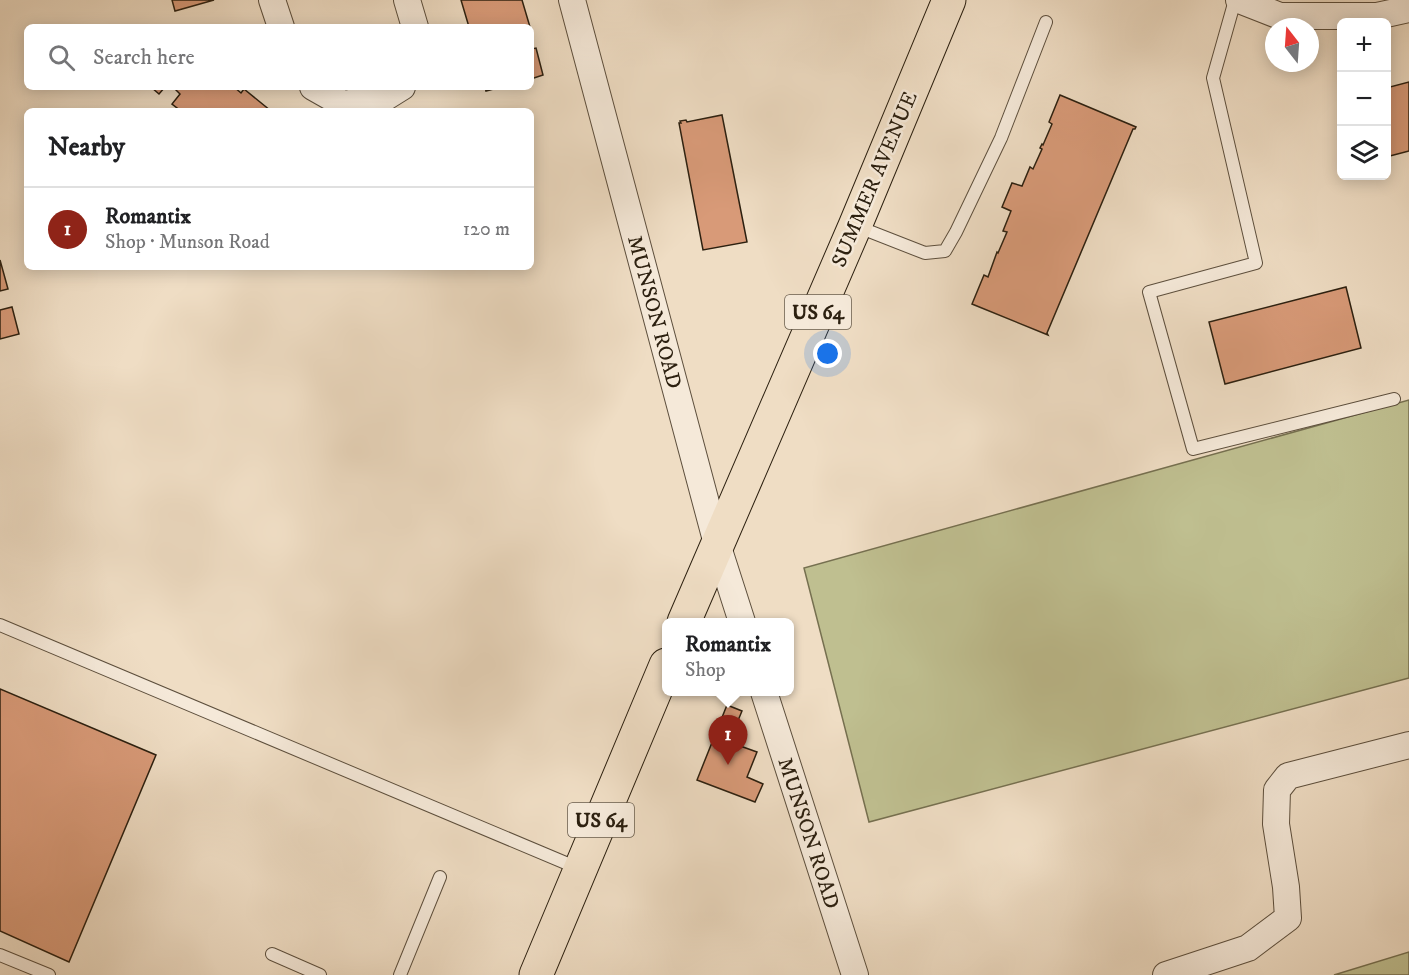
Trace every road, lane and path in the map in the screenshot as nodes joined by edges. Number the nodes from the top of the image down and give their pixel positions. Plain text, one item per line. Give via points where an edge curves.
1 (272, 0) edge
2 (407, 0) edge
3 (572, 0) edge
4 (949, 0) edge
5 (1237, 0) edge
6 (1409, 9) edge
7 (1046, 22) dead end
8 (280, 24) edge
9 (414, 24) edge
10 (318, 90) edge
11 (398, 90) edge
12 (855, 226) junction
13 (1395, 399) dead end
14 (717, 544) junction
15 (686, 618) edge
16 (741, 618) edge
17 (0, 626) edge
18 (662, 675) edge
19 (765, 696) edge
20 (1409, 745) edge
21 (580, 870) junction
22 (440, 877) dead end
23 (272, 954) dead end
24 (0, 955) edge
25 (49, 975) edge
26 (320, 975) edge
27 (400, 975) edge
28 (536, 975) edge
29 (855, 975) edge
30 (1166, 975) edge

1 - 8 street
2 - 9 street
3 - 14 street, MUNSON ROAD
4 - 12 main road, SUMMER AVENUE / US 64
5 - 6 street via 1280,16 1377,16
5 - 13 lane via 1214,78 1256,263 1149,292 1192,449
7 - 12 lane via 1001,138 945,251 925,253
10 - 11 street via 343,104 386,98
12 - 14 main road, SUMMER AVENUE / US 64
14 - 15 main road, SUMMER AVENUE / US 64
14 - 16 street, MUNSON ROAD
17 - 21 lane
18 - 21 main road, US 64
19 - 29 street, MUNSON ROAD
20 - 30 street via 1288,776 1276,790 1276,824 1288,918 1248,948
21 - 28 main road, US 64
22 - 27 lane
23 - 26 lane
24 - 25 lane

